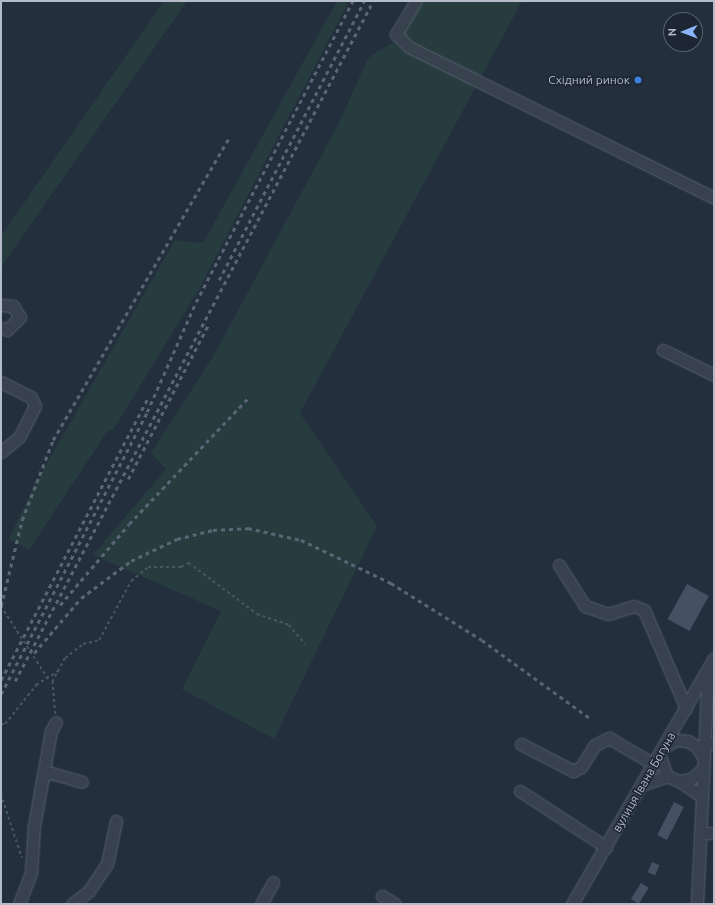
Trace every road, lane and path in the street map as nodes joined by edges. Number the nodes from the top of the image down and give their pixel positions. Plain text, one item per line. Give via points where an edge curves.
1 (416, 1) edge
2 (714, 198) edge
3 (1, 305) edge
4 (1, 328) edge
5 (663, 350) dead end
6 (714, 375) edge
7 (1, 382) edge
8 (1, 452) edge
9 (559, 564) dead end
10 (1, 606) edge
11 (305, 644) dead end
12 (714, 658) edge
13 (708, 668) junction
14 (58, 670) junction
15 (47, 677) junction
16 (686, 708) junction
17 (56, 722) joint
18 (1, 724) edge
19 (709, 743) edge
20 (521, 744) dead end
21 (660, 756) junction
22 (703, 757) junction
23 (702, 768) junction
24 (44, 775) junction
25 (667, 776) junction
26 (82, 782) dead end
27 (679, 782) junction
28 (644, 784) junction
29 (520, 791) dead end
30 (1, 794) edge
31 (701, 796) junction
32 (116, 821) dead end
33 (700, 833) junction
34 (714, 833) edge
35 (606, 847) junction
36 (24, 862) dead end
37 (274, 882) dead end
38 (382, 896) dead end
39 (19, 904) edge
40 (72, 904) edge
41 (261, 904) edge
42 (395, 904) edge
43 (572, 904) edge
44 (697, 904) edge

1 - 2 street via 396,34 409,47
3 - 4 street via 13,306 20,317 7,330
5 - 6 street
7 - 8 street via 31,397 35,406 19,437
9 - 16 street via 585,606 608,614 634,606 644,610
10 - 15 path
11 - 14 path via 289,625 257,614 189,563 181,567 148,567 131,581 98,640 83,644 65,658
12 - 13 street, вулиця Івана Богуна
13 - 16 street, вулиця Івана Богуна
13 - 19 street
14 - 15 path
14 - 17 path via 52,682
15 - 18 path via 36,685 5,724
16 - 21 street, вулиця Івана Богуна
17 - 24 street
19 - 22 street
20 - 21 street via 573,771 581,767 595,745 609,738
21 - 22 street via 675,740 688,741 697,747
21 - 25 street
21 - 28 street, вулиця Івана Богуна
22 - 23 street
23 - 27 street via 691,779
23 - 31 street
24 - 26 street via 51,773
24 - 39 street via 34,826 31,872
25 - 27 street
25 - 28 street
27 - 31 street
28 - 35 street, вулиця Івана Богуна
29 - 35 street
30 - 36 path
31 - 33 street
32 - 40 street via 107,864 88,892
33 - 34 street
33 - 44 street
35 - 43 street, вулиця Івана Богуна
37 - 41 street
38 - 42 street

